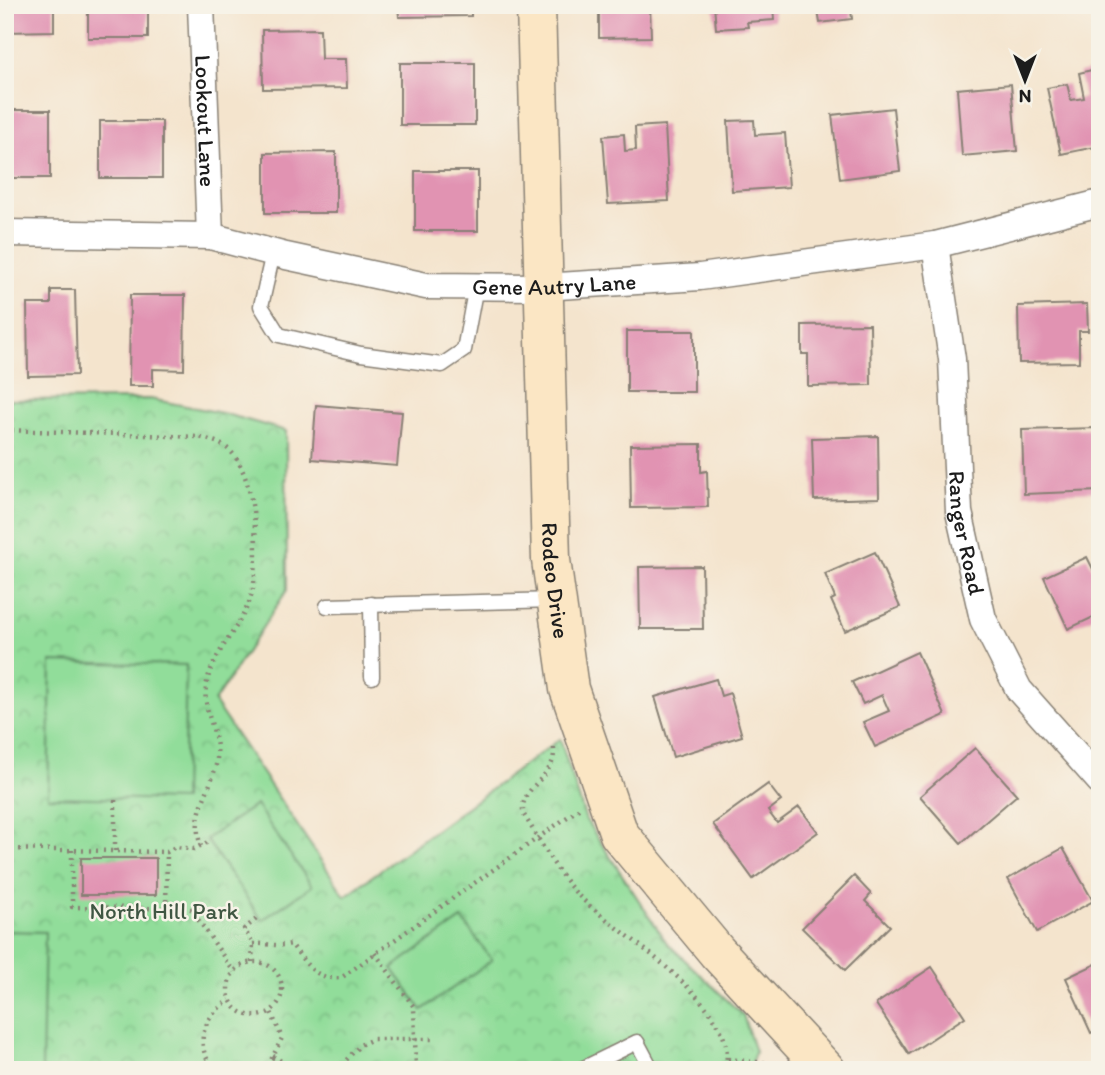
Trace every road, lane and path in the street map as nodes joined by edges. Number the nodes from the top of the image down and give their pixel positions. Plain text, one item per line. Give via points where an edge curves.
1 (201, 5) edge
2 (536, 5) edge
3 (1100, 203) edge
4 (5, 233) edge
5 (210, 236) junction
6 (935, 245) junction
7 (273, 253) junction
8 (476, 286) junction
9 (543, 287) junction
10 (5, 430) edge
11 (556, 600) junction
12 (371, 604) junction
13 (327, 606) dead end
14 (372, 677) dead end
15 (554, 748) dead end
16 (1100, 781) edge
17 (606, 797) junction
18 (115, 799) dead end
19 (538, 838) junction
20 (208, 842) dead end
21 (201, 846) junction
22 (5, 849) edge
23 (72, 850) junction
24 (115, 851) junction
25 (167, 852) junction
26 (166, 908) junction
27 (259, 916) dead end
28 (253, 944) junction
29 (375, 953) junction
30 (252, 962) junction
31 (234, 972) junction
32 (230, 1000) junction
33 (271, 1012) junction
34 (416, 1039) junction
35 (433, 1039) dead end
36 (273, 1056) junction
37 (728, 1059) junction
38 (780, 1064) dead end
39 (823, 1069) edge
40 (216, 1070) edge
41 (263, 1070) edge
42 (296, 1070) edge
43 (337, 1070) edge
44 (416, 1070) edge
45 (580, 1070) edge
46 (652, 1070) edge
47 (724, 1070) edge

1 - 5 street, Lookout Lane
2 - 9 street, Rodeo Drive
3 - 6 street, Gene Autry Lane
4 - 5 street, Gene Autry Lane
5 - 7 street, Gene Autry Lane
6 - 9 street, Gene Autry Lane via 700,276
6 - 16 street, Ranger Road via 952,359 959,512 984,619 1019,691
7 - 8 street, Gene Autry Lane via 426,285
7 - 8 lane via 261,306 278,335 361,354 442,365 464,350
8 - 9 street, Gene Autry Lane
9 - 11 street, Rodeo Drive
10 - 21 path via 199,438 228,449 245,474 255,574 251,597 207,678 205,707 217,756 196,826
11 - 12 lane
11 - 17 street, Rodeo Drive via 569,689
12 - 13 lane
12 - 14 lane
15 - 19 path via 553,762 522,808
17 - 19 path via 586,803
17 - 39 street, Rodeo Drive via 619,834
18 - 24 path
19 - 29 path
19 - 37 path via 581,898 630,935 700,1000 719,1024
20 - 21 path
21 - 25 path via 175,847
22 - 23 path
23 - 24 path
23 - 26 path via 72,907
24 - 25 path
25 - 26 path
26 - 31 path via 191,909
27 - 28 path via 244,929
28 - 29 path via 290,944 321,977 331,978 341,978
28 - 30 path
29 - 34 path via 414,1007
30 - 31 path
30 - 33 path via 270,965 281,979 282,997
31 - 32 path via 228,985
32 - 33 path via 244,1014
32 - 40 path via 213,1012 202,1037 204,1053
33 - 36 path via 282,1038
34 - 35 path
34 - 43 path via 373,1039 360,1045
34 - 44 path
36 - 41 path
36 - 42 path
37 - 38 path
37 - 47 path
45 - 46 lane via 637,1042

